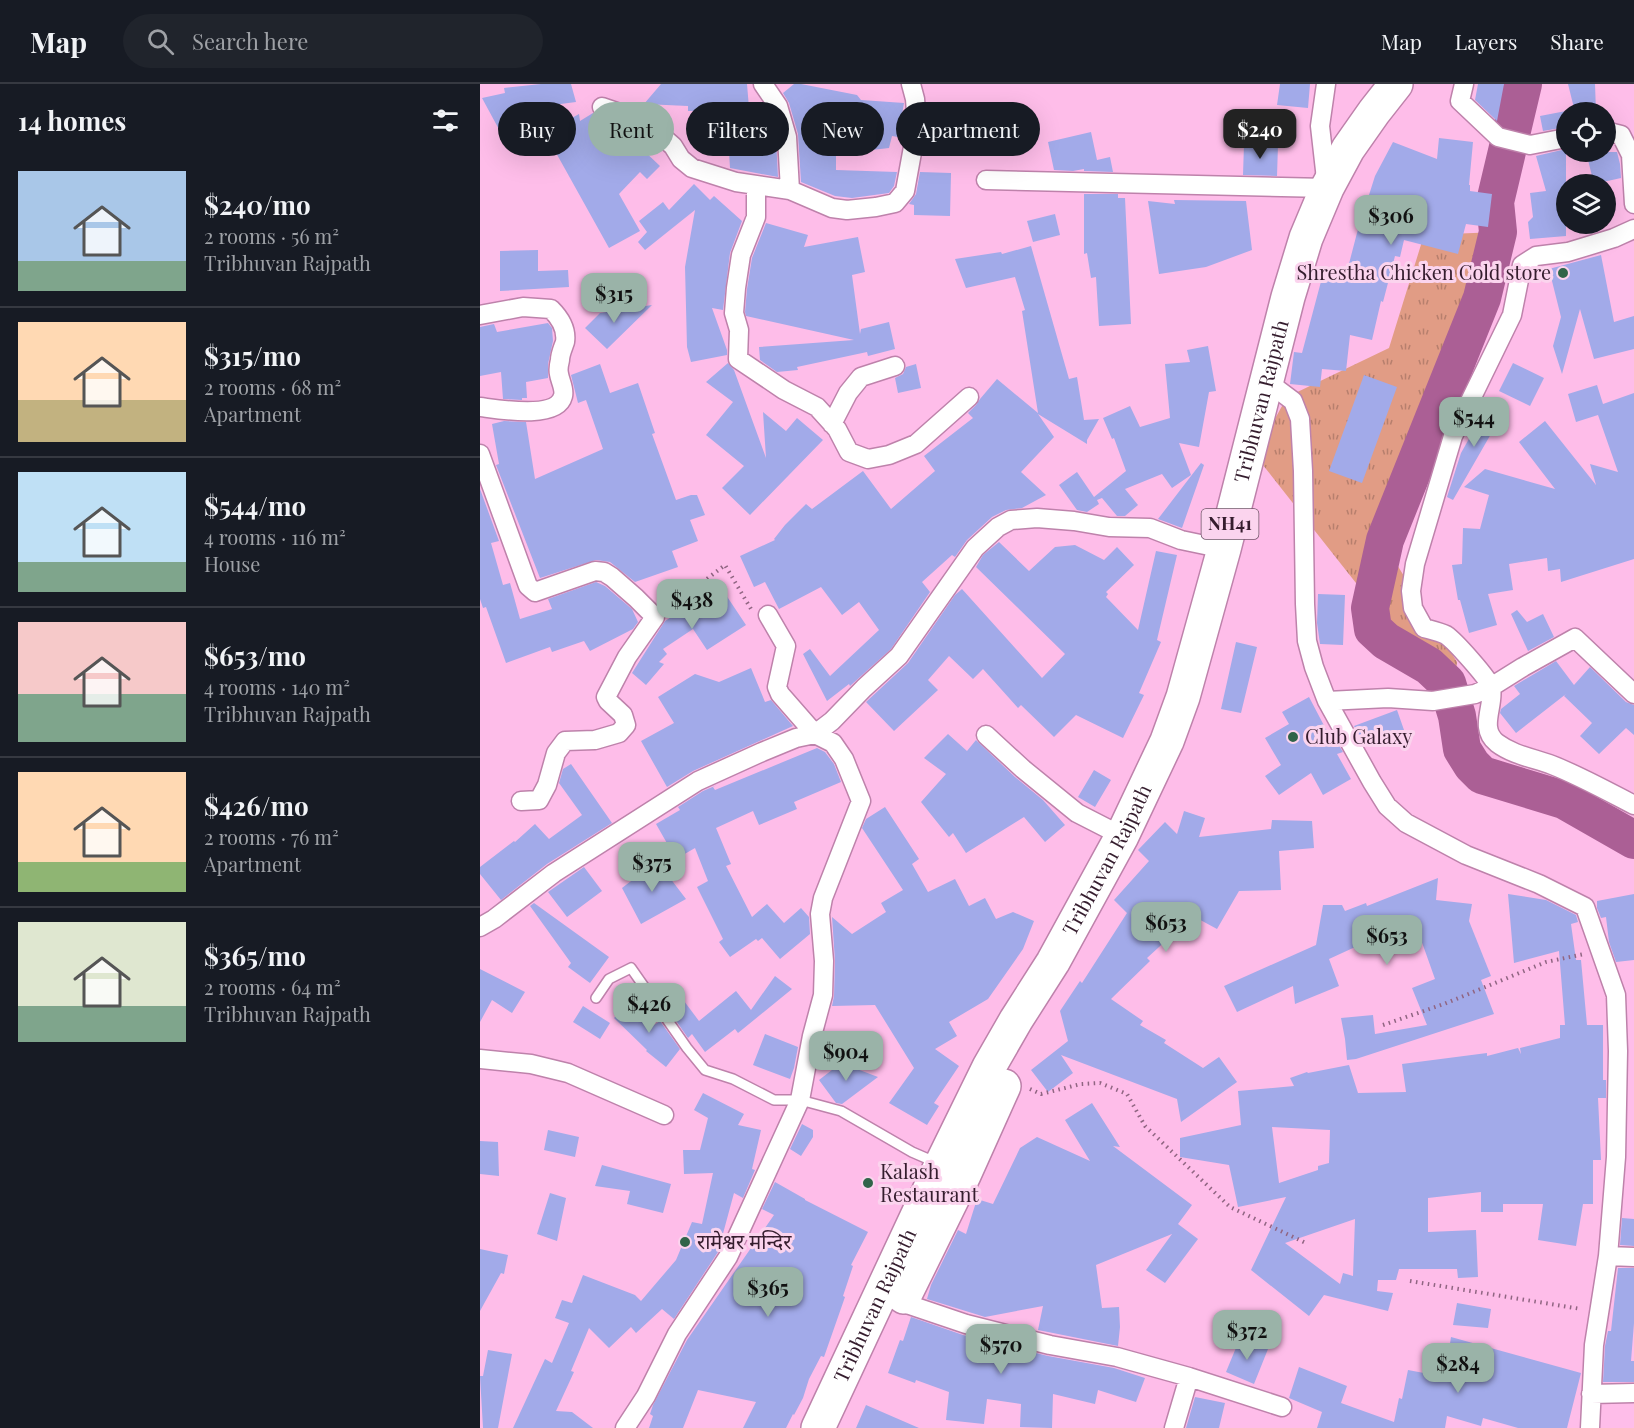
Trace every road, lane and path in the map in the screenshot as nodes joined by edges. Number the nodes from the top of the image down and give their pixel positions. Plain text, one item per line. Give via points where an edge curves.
1 (763, 84) edge
2 (911, 84) edge
3 (1326, 84) edge
4 (1396, 84) edge
5 (1464, 84) edge
6 (1616, 134) edge
7 (1556, 140) edge
8 (674, 148) edge
9 (986, 180) dead end
10 (756, 185) junction
11 (1327, 188) junction
12 (790, 190) junction
13 (1634, 204) edge
14 (1634, 229) edge
15 (480, 315) edge
16 (895, 366) dead end
17 (1265, 380) junction
18 (969, 397) dead end
19 (480, 407) edge
20 (832, 424) junction
21 (480, 454) edge
22 (1224, 549) junction
23 (763, 616) joint
24 (655, 617) junction
25 (1483, 691) junction
26 (1634, 694) edge
27 (1327, 701) junction
28 (815, 734) junction
29 (986, 735) dead end
30 (521, 801) dead end
31 (1634, 805) edge
32 (1122, 836) junction
33 (480, 927) edge
34 (1599, 950) junction
35 (1053, 962) junction
36 (1625, 995) edge
37 (596, 998) dead end
38 (1383, 1025) dead end
39 (480, 1059) edge
40 (1007, 1079) junction
41 (800, 1100) junction
42 (664, 1115) dead end
43 (1625, 1120) edge
44 (952, 1170) junction
45 (1308, 1244) dead end
46 (1608, 1256) junction
47 (1634, 1257) edge
48 (1410, 1281) dead end
49 (891, 1299) junction
50 (1599, 1312) junction
51 (1189, 1377) junction
52 (1634, 1393) edge
53 (1592, 1394) junction
54 (1282, 1407) dead end
55 (625, 1428) edge
56 (818, 1428) edge
57 (840, 1428) edge
58 (1174, 1428) edge
59 (1590, 1428) edge

1 - 12 street via 778,106 787,137
2 - 12 street via 917,125 905,191 895,203 847,210 832,208
3 - 11 street via 1320,126
4 - 11 highway, Tribhuvan Rajpath / NH41 via 1348,149
5 - 7 street via 1460,101 1498,137 1530,145
6 - 13 street via 1621,135 1631,155
8 - 10 street via 692,168
9 - 11 street
10 - 12 street
10 - 20 street via 756,217 741,255 736,288 738,359 817,407
11 - 17 highway, Tribhuvan Rajpath / NH41 via 1303,248
14 - 25 street via 1568,252 1536,256 1522,265 1512,315 1453,436 1415,564 1413,608 1424,628 1446,635 1485,676
15 - 19 street via 523,307 551,309 560,318 565,339 559,375 564,396 559,404 529,412
16 - 20 street via 861,377
17 - 22 highway, Tribhuvan Rajpath / NH41
17 - 27 street via 1293,401 1300,419 1307,641
18 - 20 street via 916,444 889,455 868,459 849,452
21 - 24 street via 528,586 535,591 595,571 604,572
22 - 28 street via 1180,540 1150,528 1037,518 1011,520 975,548 899,656
22 - 32 highway, Tribhuvan Rajpath / NH41 via 1183,697 1167,741
23 - 24 path via 725,565
23 - 28 street via 786,646 777,687 780,694
24 - 30 street via 606,697 623,715 626,725 619,733 595,740 565,741 556,753 539,800
25 - 26 street via 1575,638
25 - 27 street via 1433,700
25 - 31 street via 1490,702 1490,735 1497,743
27 - 34 street via 1387,806 1406,823 1466,855 1585,907
28 - 33 street via 796,738 698,781 554,873
28 - 41 street via 833,743 844,759 861,801 823,898 823,995
29 - 32 street via 1077,813
32 - 35 highway, Tribhuvan Rajpath / NH41
34 - 36 street
34 - 38 path via 1546,962
35 - 40 highway, Tribhuvan Rajpath / NH41 via 1032,1029
35 - 44 highway, Tribhuvan Rajpath / NH41 via 994,1058
36 - 43 street via 1618,1051
37 - 41 lane via 609,979 631,968 705,1070 774,1100
39 - 42 street via 568,1072
40 - 44 highway, Tribhuvan Rajpath / NH41
40 - 45 path via 1041,1094 1100,1083 1127,1094 1144,1126 1230,1207
41 - 44 lane via 841,1111
41 - 55 street via 728,1257 677,1334
43 - 46 street via 1616,1157
44 - 49 highway, Tribhuvan Rajpath / NH41
46 - 47 street
46 - 50 street
48 - 50 path
49 - 51 street via 966,1324
49 - 56 highway, Tribhuvan Rajpath / NH41
49 - 57 highway, Tribhuvan Rajpath / NH41
50 - 53 street
51 - 54 street
51 - 58 street
52 - 53 street
53 - 59 street

